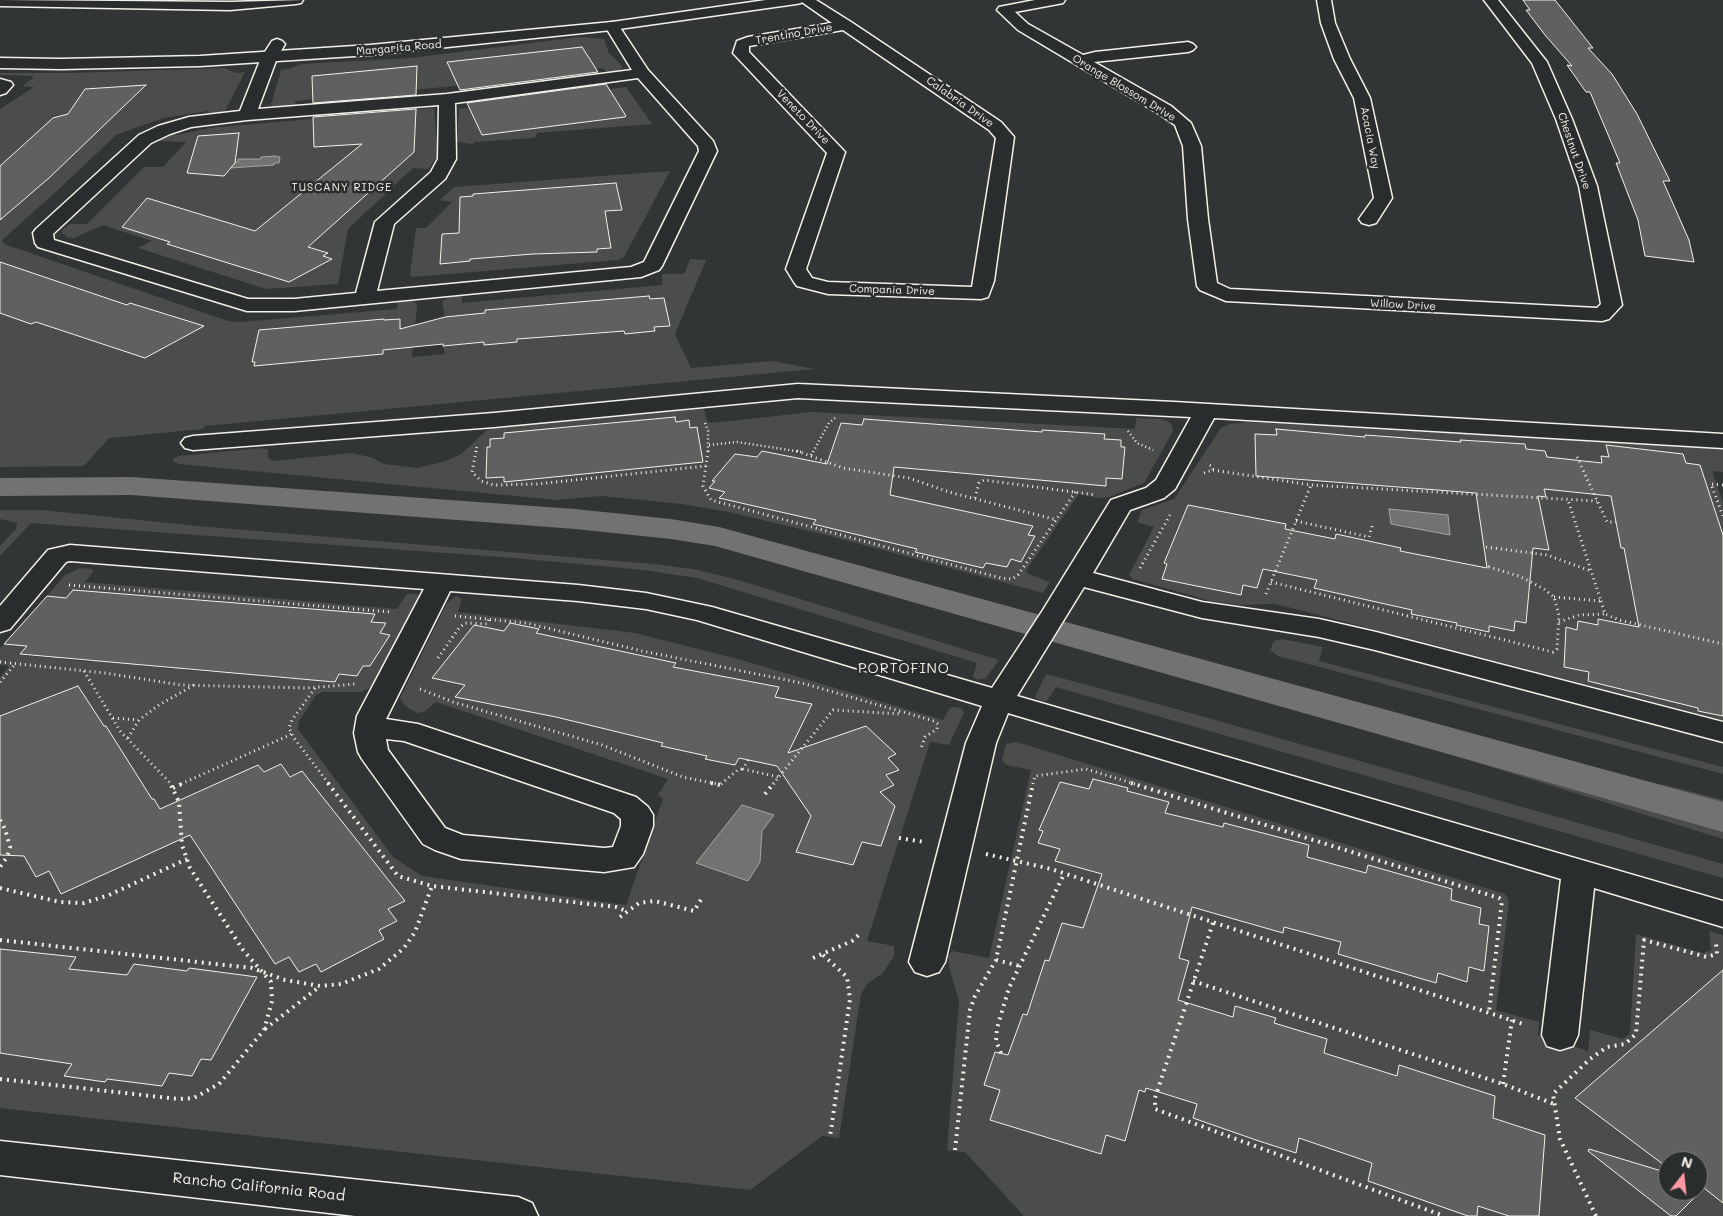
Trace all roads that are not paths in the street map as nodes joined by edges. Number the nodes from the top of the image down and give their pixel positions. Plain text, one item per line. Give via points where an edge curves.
1 (296, 0) edge
2 (704, 0) edge
3 (796, 0) edge
4 (806, 0) edge
5 (1058, 0) edge
6 (1324, 0) edge
7 (1491, 0) edge
8 (0, 2) edge
9 (1032, 2) edge
10 (846, 25) junction
11 (612, 26) junction
12 (742, 44) joint
13 (1188, 46) dead end
14 (0, 50) edge
15 (273, 51) junction
16 (1080, 61) junction
17 (0, 63) edge
18 (642, 73) junction
19 (0, 84) edge
20 (0, 90) edge
21 (447, 99) junction
22 (247, 115) junction
23 (1369, 219) dead end
24 (804, 282) joint
25 (1207, 286) joint
26 (981, 293) joint
27 (365, 298) junction
28 (1602, 315) joint
29 (1206, 411) junction
30 (1723, 441) edge
31 (193, 443) dead end
32 (1077, 577) junction
33 (441, 582) junction
34 (0, 622) edge
35 (999, 700) junction
36 (1723, 732) edge
37 (369, 733) junction
38 (1579, 872) junction
39 (1719, 925) edge
40 (927, 962) dead end
41 (1560, 1035) road end
42 (0, 1158) edge
43 (518, 1216) edge

1 - 8 street via 230,6
2 - 15 street, Margarita Road via 474,30
3 - 11 street, Margarita Road
4 - 10 street, Calabria Drive
5 - 9 street
6 - 23 street, Acacia Way via 1331,32 1362,98 1383,198
7 - 28 street, Chestnut Drive via 1538,62 1564,119 1585,178 1612,305
9 - 16 street, Orange Blossom Drive via 1004,10 1022,27
10 - 12 street, Trentino Drive
10 - 26 street, Calabria Drive via 1005,136
11 - 15 street, Margarita Road via 435,45
11 - 18 street
12 - 24 street, Veneto Drive via 741,54 836,152 796,269
13 - 16 street
14 - 15 street, Margarita Road
15 - 17 street, Margarita Road via 60,64
15 - 22 street
16 - 25 street, Orange Blossom Drive via 1183,123 1192,146
18 - 21 street
18 - 27 street via 707,145 708,151 652,266 634,273
19 - 20 street via 5,85
21 - 22 street
21 - 27 street via 448,159 439,175 385,222
22 - 27 street via 189,122 145,140 43,233 45,243 247,305 294,305
24 - 26 street, Compania Drive via 828,288
25 - 28 street, Willow Drive via 1226,295
29 - 30 street
29 - 31 street via 798,391 475,422
29 - 32 street via 1166,484 1155,493 1120,505
32 - 35 street
32 - 36 street via 1202,610 1319,628 1376,641
33 - 34 street via 70,553 57,556
33 - 35 street via 578,593 702,612
33 - 37 street via 372,716
35 - 38 street
35 - 40 street via 981,743
37 - 37 street via 374,752 434,836 440,839 461,847 604,860 622,858 627,854 637,826 637,815 625,805 408,731 382,729
38 - 39 street
38 - 41 street
42 - 43 street, Rancho California Road

